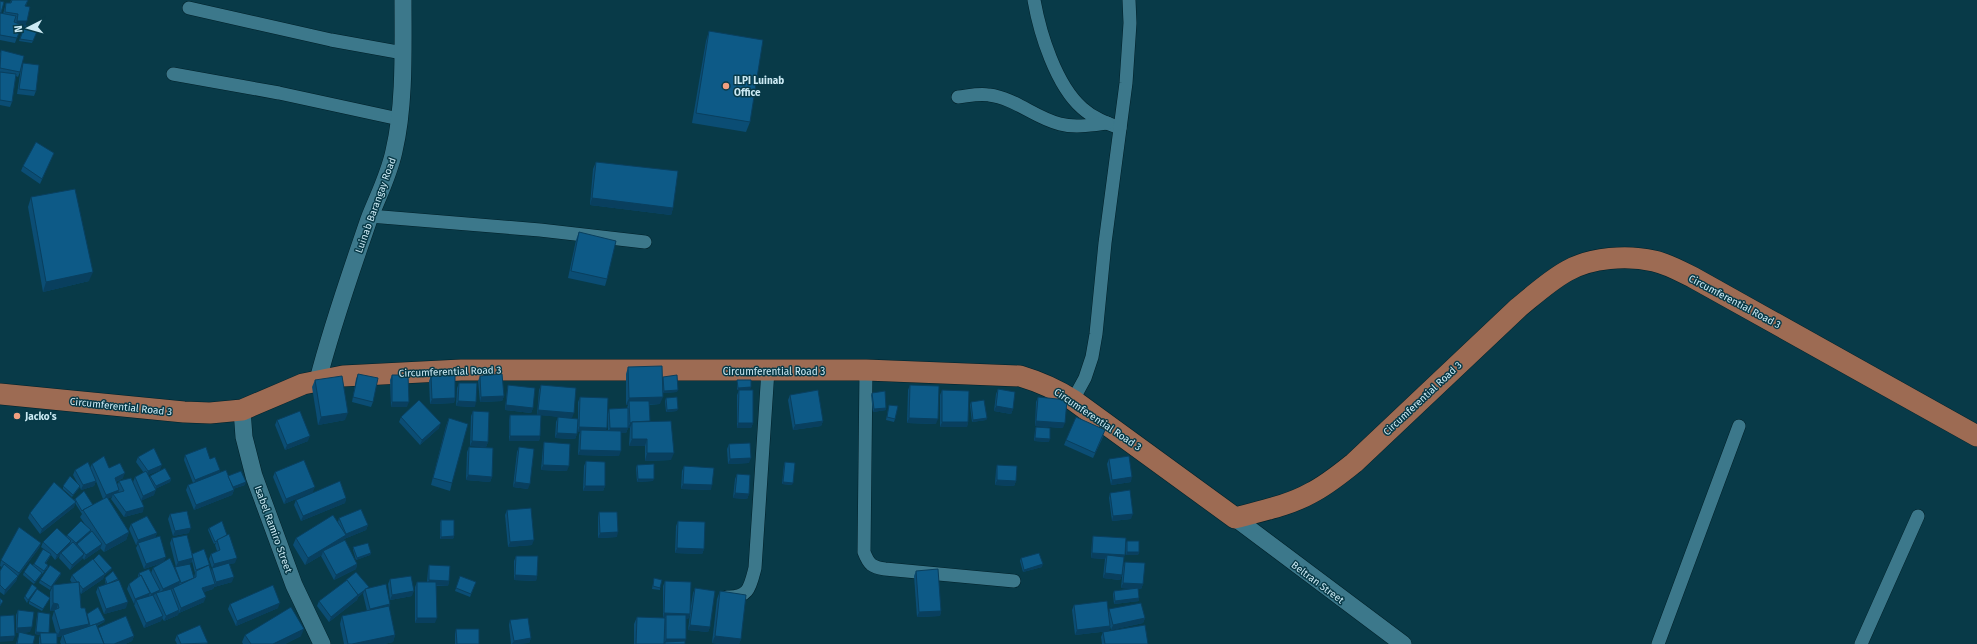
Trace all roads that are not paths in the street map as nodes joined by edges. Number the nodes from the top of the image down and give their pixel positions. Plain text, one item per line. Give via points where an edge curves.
1 (404, 0) edge
2 (1034, 0) edge
3 (1129, 0) edge
4 (189, 8) dead end
5 (402, 53) junction
6 (173, 74) dead end
7 (958, 97) dead end
8 (399, 118) junction
9 (1107, 123) junction
10 (1120, 128) junction
11 (370, 216) junction
12 (645, 242) dead end
13 (768, 370) junction
14 (866, 370) junction
15 (318, 380) junction
16 (0, 394) edge
17 (1073, 400) junction
18 (242, 410) junction
19 (1739, 426) dead end
20 (1977, 436) edge
21 (1918, 516) dead end
22 (1235, 518) junction
23 (1014, 581) dead end
24 (720, 596) edge
25 (322, 644) edge
26 (1403, 644) edge
27 (1658, 644) edge
28 (1861, 644) edge

1 - 5 street, Luinab Barangay Road
2 - 9 street via 1050,57 1068,92 1082,108
3 - 10 street via 1127,68
4 - 5 street
5 - 8 street, Luinab Barangay Road
6 - 8 street
7 - 9 street via 988,94 1062,125
8 - 11 street, Luinab Barangay Road via 387,176
9 - 10 street
10 - 17 street via 1096,334 1086,378
11 - 12 street via 540,230
11 - 15 street, Luinab Barangay Road via 331,330
13 - 14 main road, Circumferential Road 3
13 - 15 main road, Circumferential Road 3 via 461,370 363,374
13 - 24 street via 755,568 745,594 738,597
14 - 17 main road, Circumferential Road 3 via 1020,376 1059,390
14 - 23 street via 864,552 868,562 885,569
15 - 18 main road, Circumferential Road 3
16 - 18 main road, Circumferential Road 3 via 184,412
17 - 22 main road, Circumferential Road 3
18 - 25 street, Isabel Ramiro Street via 244,436 254,476 294,585
19 - 27 street
20 - 22 main road, Circumferential Road 3 via 1694,278 1656,261 1635,258 1613,259 1569,270 1546,284 1512,312 1354,463 1331,481 1310,494 1288,503
21 - 28 street
22 - 26 street, Beltran Street

